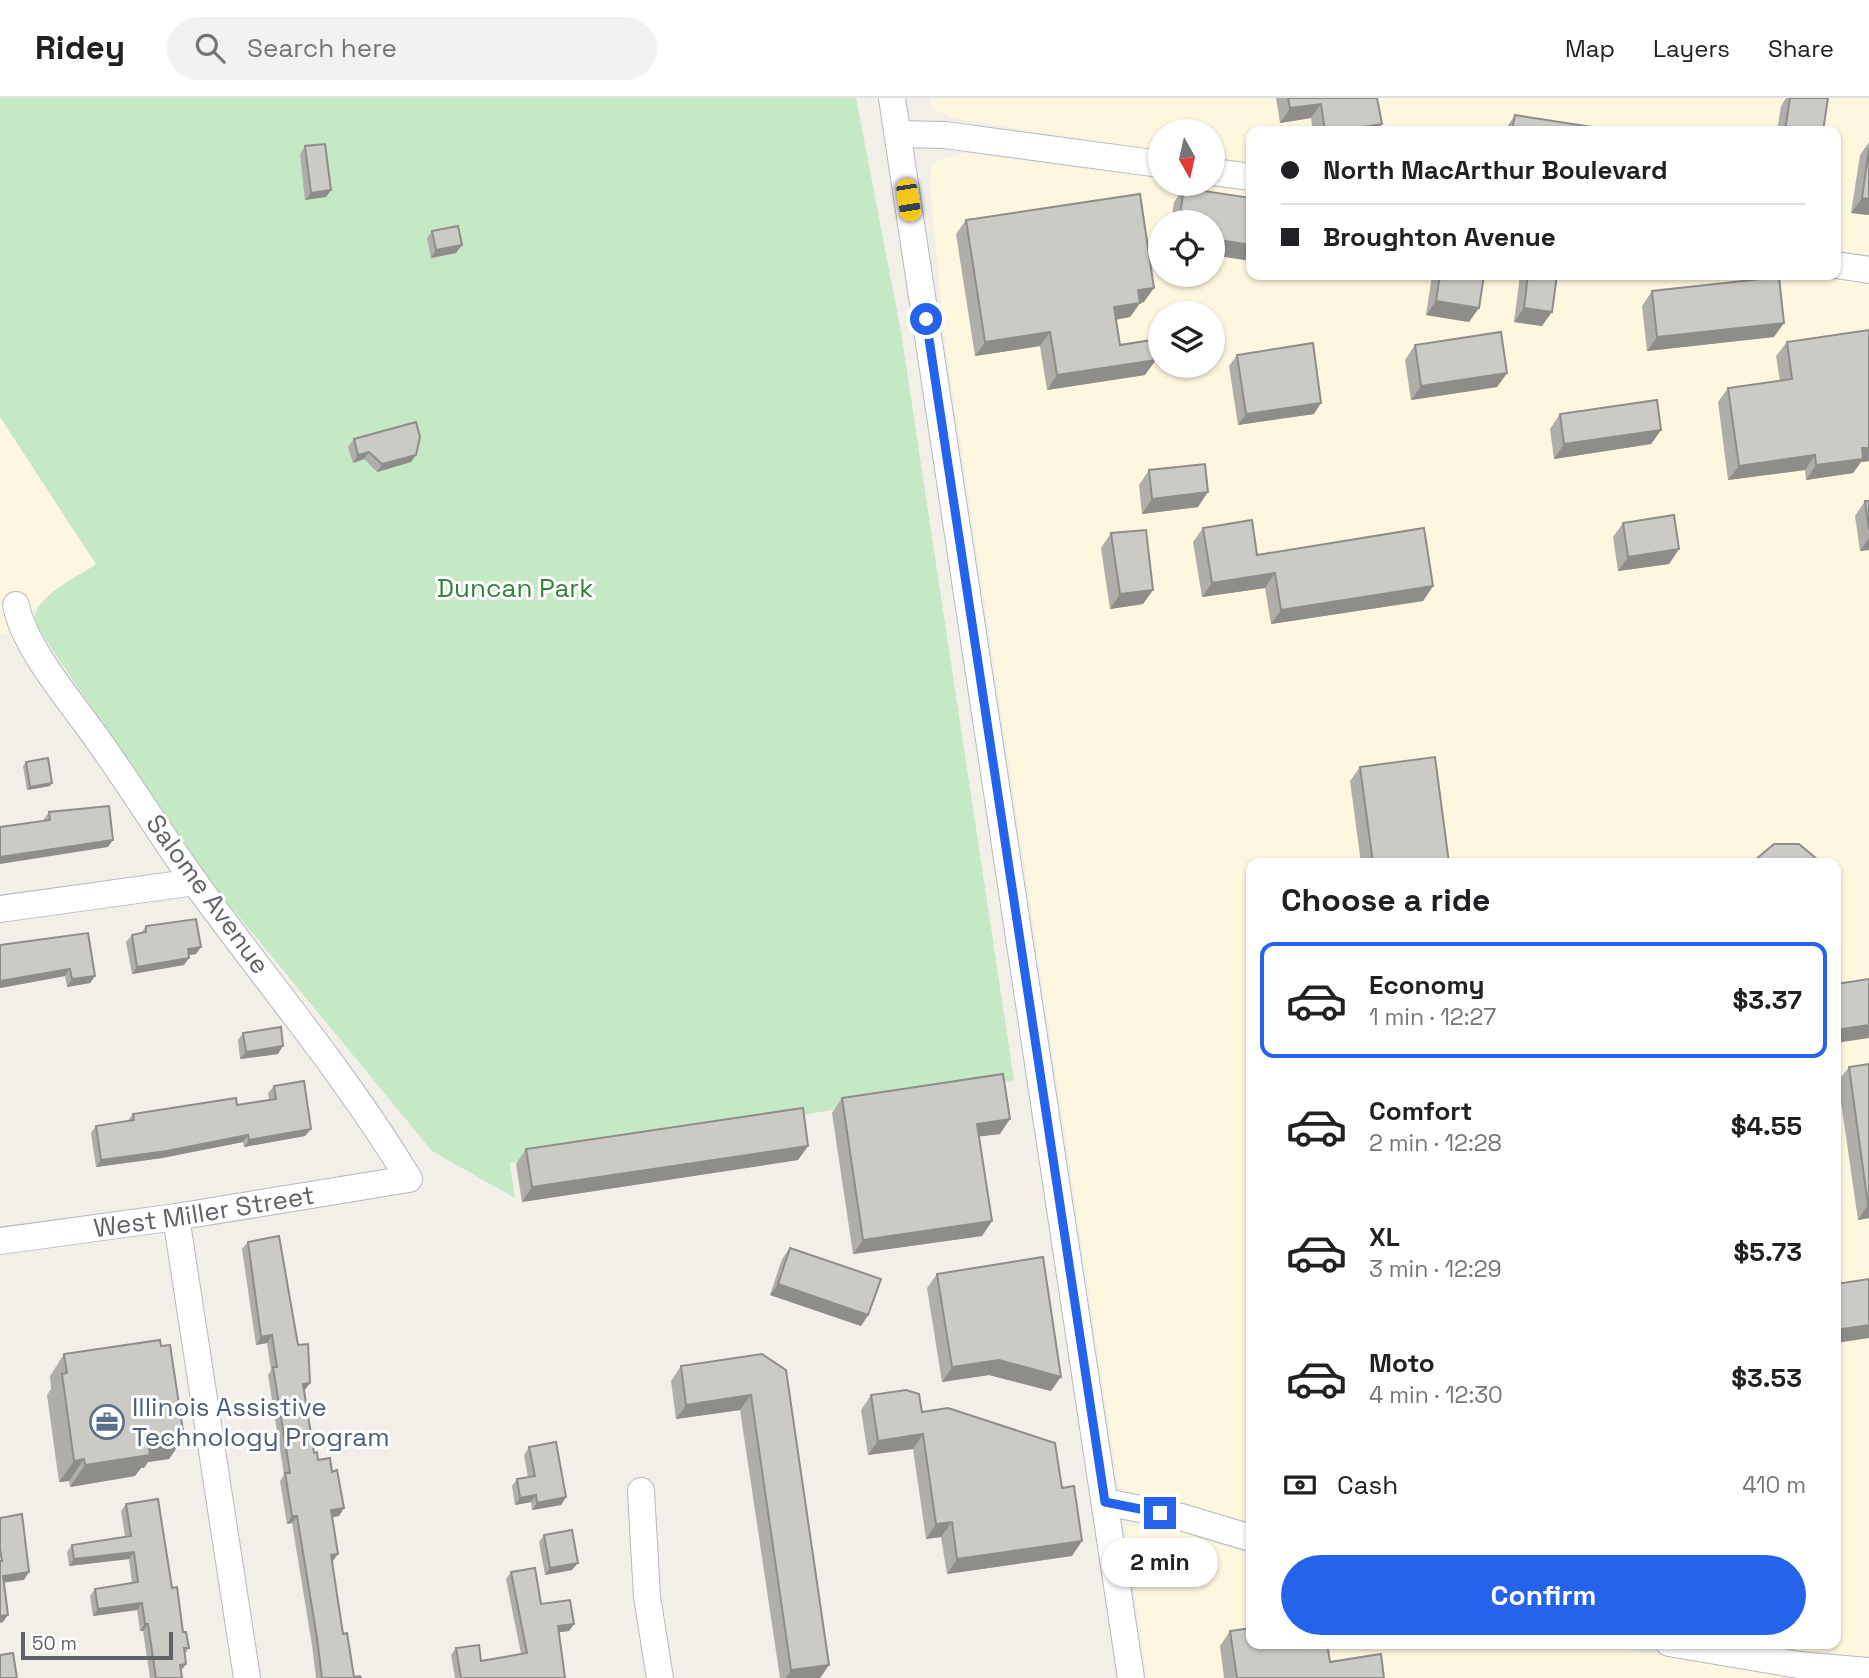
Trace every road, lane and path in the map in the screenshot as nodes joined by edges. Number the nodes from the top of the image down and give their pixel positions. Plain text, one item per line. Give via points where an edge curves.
1 (892, 98) edge
2 (898, 134) junction
3 (1148, 162) edge
4 (1225, 174) edge
5 (1246, 176) edge
6 (1841, 266) edge
7 (1869, 270) edge
8 (16, 605) dead end
9 (195, 882) junction
10 (0, 909) edge
11 (409, 1179) joint
12 (176, 1217) junction
13 (0, 1241) edge
14 (641, 1491) dead end
15 (1105, 1502) junction
16 (1246, 1536) edge
17 (1704, 1649) edge
18 (1869, 1671) edge
19 (247, 1678) edge
20 (660, 1678) edge
21 (1131, 1678) edge

1 - 2 street
2 - 3 street via 945,135
2 - 15 street
4 - 5 street
6 - 7 street
8 - 9 street, Salome Avenue via 19,620 56,681
9 - 10 street
9 - 11 street, Salome Avenue via 303,1022
11 - 12 street, West Miller Street
12 - 13 street, West Miller Street
12 - 19 street
14 - 20 street via 647,1597
15 - 16 street
15 - 21 street
17 - 18 street

